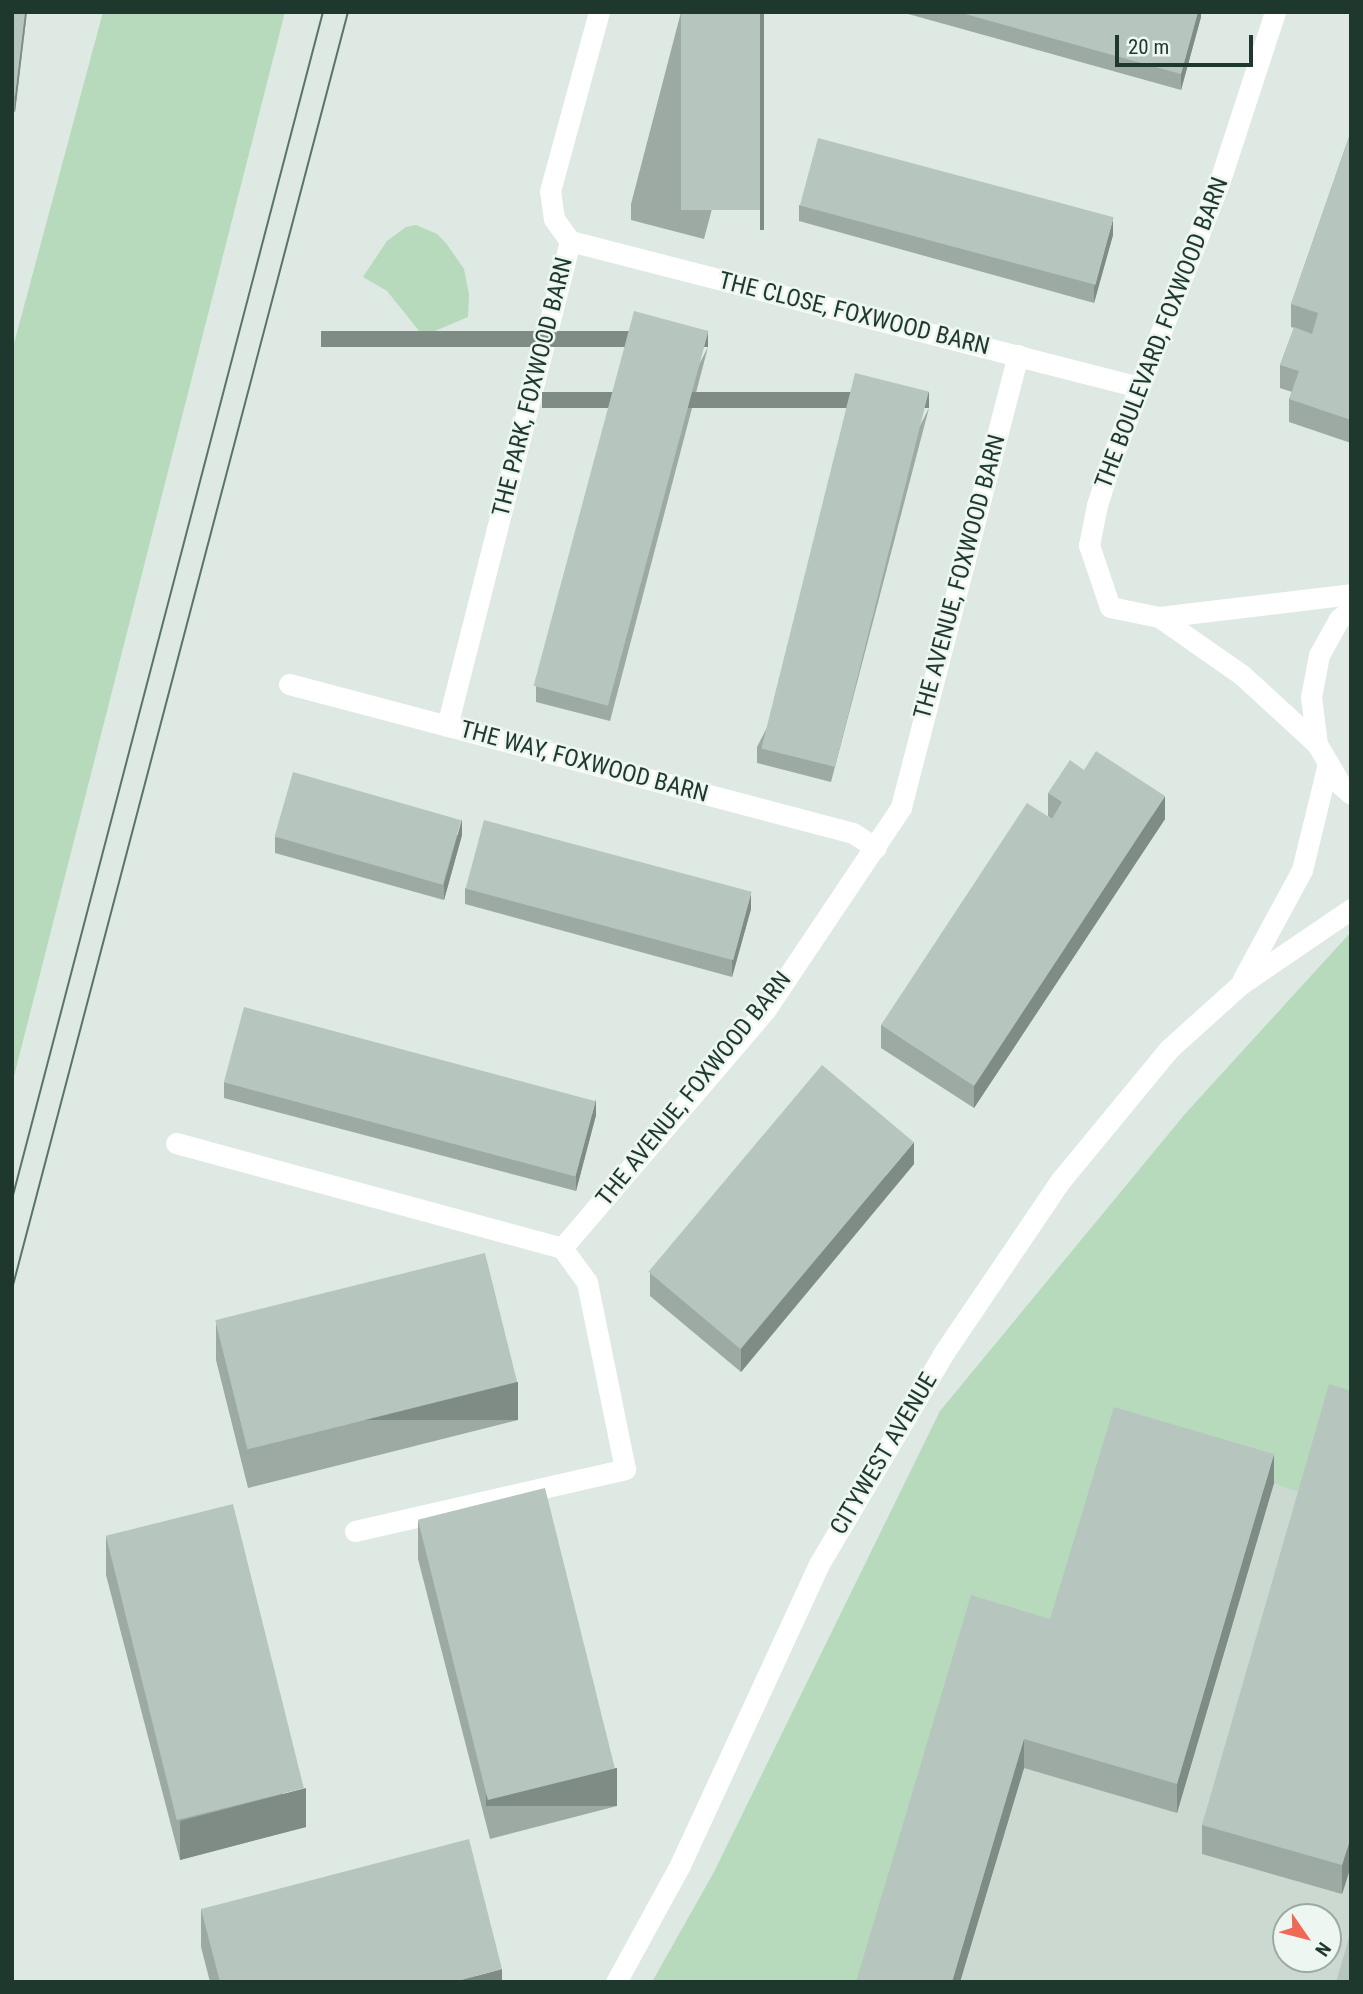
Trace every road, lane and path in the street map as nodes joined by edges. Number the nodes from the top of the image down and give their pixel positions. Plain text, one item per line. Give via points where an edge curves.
1 (599, 12) edge
2 (1275, 12) edge
3 (570, 241) junction
4 (1018, 355) junction
5 (1139, 387) junction
6 (1351, 594) edge
7 (1351, 609) edge
8 (1159, 617) junction
9 (289, 684) dead end
10 (447, 726) junction
11 (1323, 754) junction
12 (1351, 794) edge
13 (876, 848) junction
14 (1351, 909) edge
15 (1241, 984) junction
16 (176, 1143) dead end
17 (562, 1248) junction
18 (355, 1531) dead end
19 (616, 1982) edge

1 - 3 street, THE PARK, FOXWOOD BARN via 550,191 554,219
2 - 5 street, THE BOULEVARD, FOXWOOD BARN via 1219,183
3 - 4 street, THE CLOSE, FOXWOOD BARN
3 - 10 street, THE PARK, FOXWOOD BARN
4 - 5 street, THE CLOSE, FOXWOOD BARN
4 - 13 street, THE AVENUE, FOXWOOD BARN via 901,807
5 - 8 street, THE BOULEVARD, FOXWOOD BARN via 1097,505 1089,545 1110,607
6 - 8 street, THE BOULEVARD, FOXWOOD BARN
7 - 11 street via 1339,619 1319,655 1311,697
8 - 11 street, THE BOULEVARD, FOXWOOD BARN via 1242,675
9 - 10 street, THE WAY, FOXWOOD BARN
10 - 13 street, THE WAY, FOXWOOD BARN via 853,833
11 - 12 street, THE BOULEVARD, FOXWOOD BARN
11 - 15 street, CITYWEST AVENUE via 1302,870
13 - 17 street, THE AVENUE, FOXWOOD BARN via 766,1009
14 - 15 street, CITYWEST AVENUE
15 - 19 street, CITYWEST AVENUE via 1170,1048 1061,1180 943,1354 819,1564 680,1865
16 - 17 street
17 - 18 street via 587,1282 625,1469

